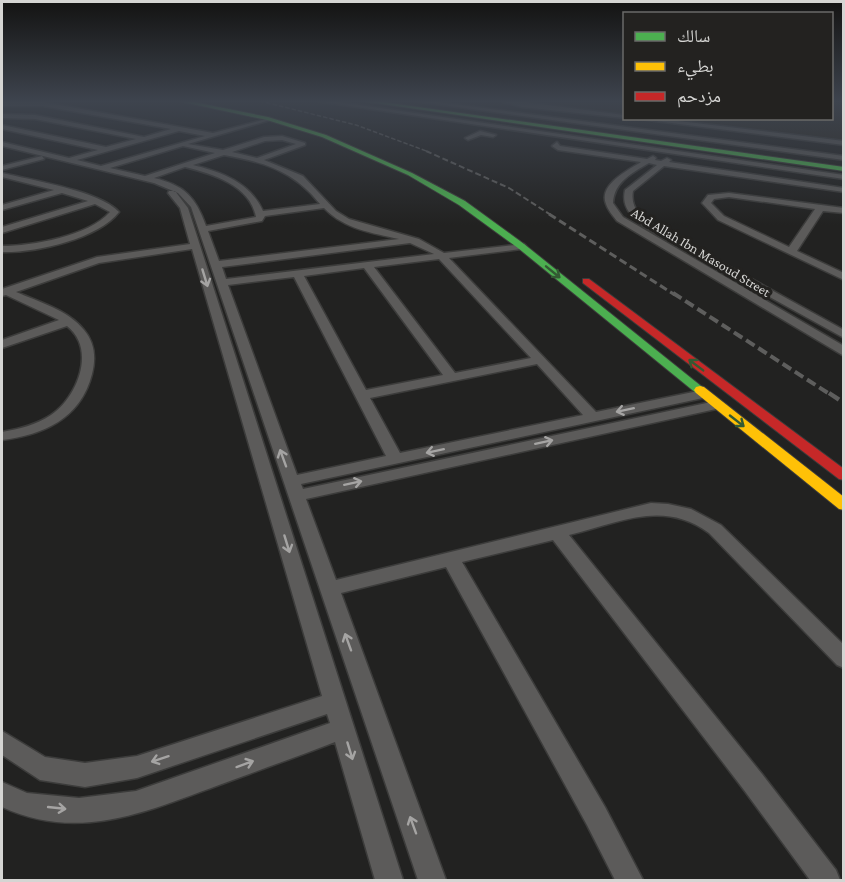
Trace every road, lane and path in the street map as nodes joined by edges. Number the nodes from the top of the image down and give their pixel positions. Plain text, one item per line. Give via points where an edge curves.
1 (71, 142) edge
2 (134, 142) edge
3 (192, 142) edge
4 (198, 142) edge
5 (256, 142) edge
6 (297, 142) edge
7 (339, 142) edge
8 (356, 142) edge
9 (544, 142) edge
10 (602, 142) edge
11 (638, 142) edge
12 (690, 142) edge
13 (712, 142) edge
14 (765, 142) edge
15 (186, 146) junction
16 (718, 146) junction
17 (6, 148) edge
18 (106, 150) junction
19 (223, 153) junction
20 (42, 158) junction
21 (843, 158) edge
22 (650, 159) junction
23 (69, 160) junction
24 (257, 160) junction
25 (665, 162) junction
26 (843, 164) edge
27 (184, 165) junction
28 (2, 168) edge
29 (794, 170) junction
30 (113, 171) junction
31 (837, 172) edge
32 (2, 175) edge
33 (843, 177) edge
34 (146, 178) junction
35 (786, 178) junction
36 (24, 181) junction
37 (826, 183) junction
38 (2, 187) edge
39 (843, 188) edge
40 (60, 191) junction
41 (96, 201) junction
42 (15, 204) junction
43 (324, 206) junction
44 (821, 207) junction
45 (2, 208) edge
46 (843, 211) edge
47 (261, 214) junction
48 (49, 215) junction
49 (505, 221) junction
50 (489, 223) junction
51 (2, 230) edge
52 (197, 239) junction
53 (413, 241) junction
54 (521, 246) junction
55 (2, 249) edge
56 (791, 252) junction
57 (441, 256) junction
58 (215, 265) junction
59 (367, 265) junction
60 (298, 274) junction
61 (843, 278) edge
62 (221, 283) junction
63 (3, 290) edge
64 (69, 321) junction
65 (843, 335) edge
66 (2, 344) edge
67 (843, 352) edge
68 (540, 360) junction
69 (452, 378) junction
70 (703, 394) junction
71 (362, 395) junction
72 (716, 405) junction
73 (593, 417) junction
74 (2, 436) edge
75 (395, 459) junction
76 (843, 476) edge
77 (293, 488) junction
78 (843, 505) edge
79 (557, 533) junction
80 (451, 559) junction
81 (329, 589) junction
82 (843, 659) edge
83 (335, 701) junction
84 (343, 729) junction
85 (2, 742) edge
86 (2, 794) edge
87 (389, 880) edge
88 (432, 880) edge
89 (629, 880) edge
90 (826, 880) edge

1 - 18 street
2 - 18 street
3 - 30 street
4 - 15 street
5 - 19 street
6 - 24 street via 303,144
7 - 50 main road via 452,198
8 - 49 main road via 436,179
9 - 22 street via 558,148
10 - 29 street
11 - 31 main road
12 - 16 main road
13 - 16 main road
14 - 21 street
15 - 19 street
15 - 30 street
16 - 26 main road
17 - 20 street
17 - 23 street
18 - 23 street
19 - 24 street
19 - 27 street
20 - 28 street
20 - 30 street
22 - 25 street
22 - 67 street, Abd Allah Ibn Masoud Street via 610,189 609,203 620,219
23 - 30 street
24 - 43 street via 299,177 315,190
25 - 35 street
25 - 39 street
25 - 65 street, Abd Allah Ibn Masoud Street via 629,190 626,197 634,213 657,231
27 - 34 street
27 - 47 street via 222,176 243,188
29 - 31 street
29 - 35 street via 799,175
30 - 34 street
30 - 52 street via 172,193 184,208
31 - 33 street
31 - 37 street via 824,178
32 - 36 street
34 - 52 street via 170,185 189,198
35 - 37 street
36 - 38 street
36 - 40 street
37 - 39 street
40 - 41 street
40 - 42 street
41 - 48 street
41 - 55 street via 113,208 115,212 107,222 38,247
42 - 45 street
42 - 48 street
43 - 47 street
43 - 53 street via 346,222
44 - 46 street
44 - 56 street
44 - 56 street via 729,195 706,200 707,207 721,218
47 - 52 street via 256,221
48 - 51 street
49 - 50 main road
76 -> 49 main road
50 - 54 main road
52 - 58 street
52 - 63 street via 97,260
52 -> 83 street
53 - 57 street
53 - 58 street
54 - 57 street
54 -> 70 main road
56 - 61 street
57 - 59 street
57 - 68 street
58 - 62 street
59 - 60 street
59 - 69 street
60 - 62 street
60 - 71 street
77 -> 62 street
63 - 64 street
64 - 66 street
64 - 74 street via 87,344 89,359 77,399 54,420
68 - 69 street
68 - 73 street
69 - 71 street
70 - 72 main road
70 -> 73 street
71 - 75 street
77 -> 72 street
72 -> 78 main road
73 -> 75 street
75 - 77 street
77 - 81 street
79 - 80 street
79 - 82 street via 651,509 690,514 715,529
79 - 90 street
80 - 81 street
80 - 89 street
88 -> 81 street
83 - 84 street
83 -> 85 street via 137,767 85,775 40,768
86 -> 84 street via 26,805 79,811 136,803
84 -> 87 street

